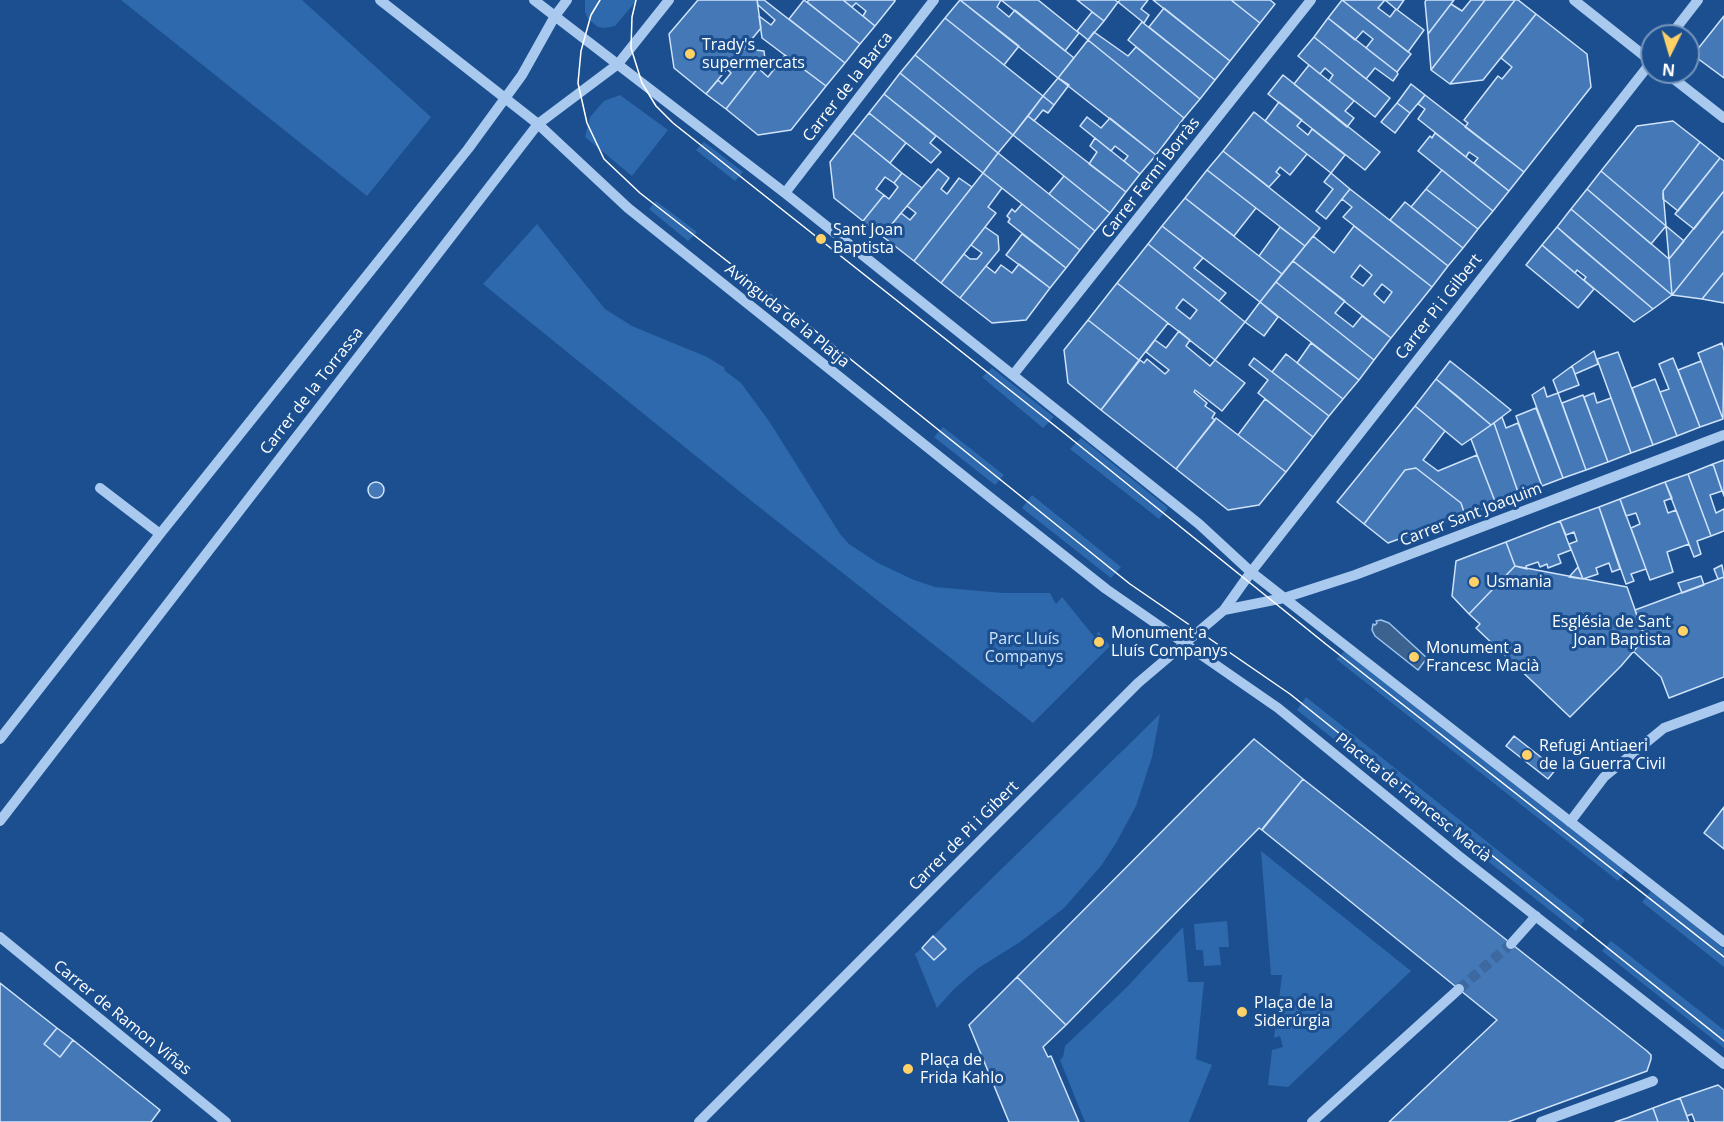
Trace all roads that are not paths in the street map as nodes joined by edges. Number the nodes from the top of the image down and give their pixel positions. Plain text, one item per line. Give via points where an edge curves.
1 (380, 0) edge
2 (534, 0) edge
3 (567, 0) edge
4 (669, 0) edge
5 (934, 0) edge
6 (1311, 0) edge
7 (1574, 0) edge
8 (1698, 0) edge
9 (555, 16) junction
10 (1679, 24) edge
11 (1640, 52) edge
12 (618, 64) junction
13 (1640, 77) edge
14 (1680, 84) edge
15 (507, 98) junction
16 (1724, 118) edge
17 (538, 124) junction
18 (785, 193) junction
19 (1013, 375) junction
20 (1724, 435) edge
21 (100, 488) dead end
22 (160, 534) junction
23 (1251, 572) junction
24 (1284, 598) junction
25 (1224, 610) junction
26 (1185, 643) junction
27 (1724, 706) edge
28 (0, 739) edge
29 (0, 821) edge
30 (1570, 822) junction
31 (1536, 916) junction
32 (0, 937) edge
33 (1724, 942) edge
34 (1511, 944) tunnel mouth
35 (1459, 989) tunnel mouth
36 (1724, 1064) edge
37 (1653, 1081) dead end
38 (226, 1122) edge
39 (699, 1122) edge
40 (1312, 1122) edge
41 (1541, 1122) edge

1 - 15 street, Avinguda de la Platja
2 - 9 street
3 - 9 street, Carrer de la Torrassa
4 - 12 street, Carrer de la Torrassa
5 - 18 street, Carrer de la Barca
6 - 19 street, Carrer Fermí Borràs
7 - 11 street
8 - 10 street
9 - 12 street
9 - 15 street, Carrer de la Torrassa
12 - 17 street, Carrer de la Torrassa
12 - 18 street
13 - 23 street, Carrer Pi i Gilbert
14 - 16 street
15 - 17 street, Avinguda de la Platja
15 - 22 street, Carrer de la Torrassa
17 - 26 street, Avinguda de la Platja via 628,208 1106,589
17 - 29 street, Carrer de la Torrassa
18 - 19 street
19 - 23 street via 1199,524
20 - 24 street, Carrer Sant Joaquim via 1355,575
21 - 22 street
22 - 28 street, Carrer de la Torrassa
23 - 24 street
23 - 25 street, Carrer de Pi i Gibert
24 - 25 street, Carrer Sant Joaquim
24 - 30 street
25 - 26 street, Carrer de Pi i Gibert
26 - 31 street, Placeta de Francesc Macià via 1278,708
26 - 39 street, Carrer de Pi i Gibert via 1130,691
27 - 30 street via 1664,728 1604,777
30 - 33 street
31 - 34 street
31 - 36 street, Placeta de Francesc Macià
32 - 38 street, Carrer de Ramon Viñas
35 - 40 street
37 - 41 street

